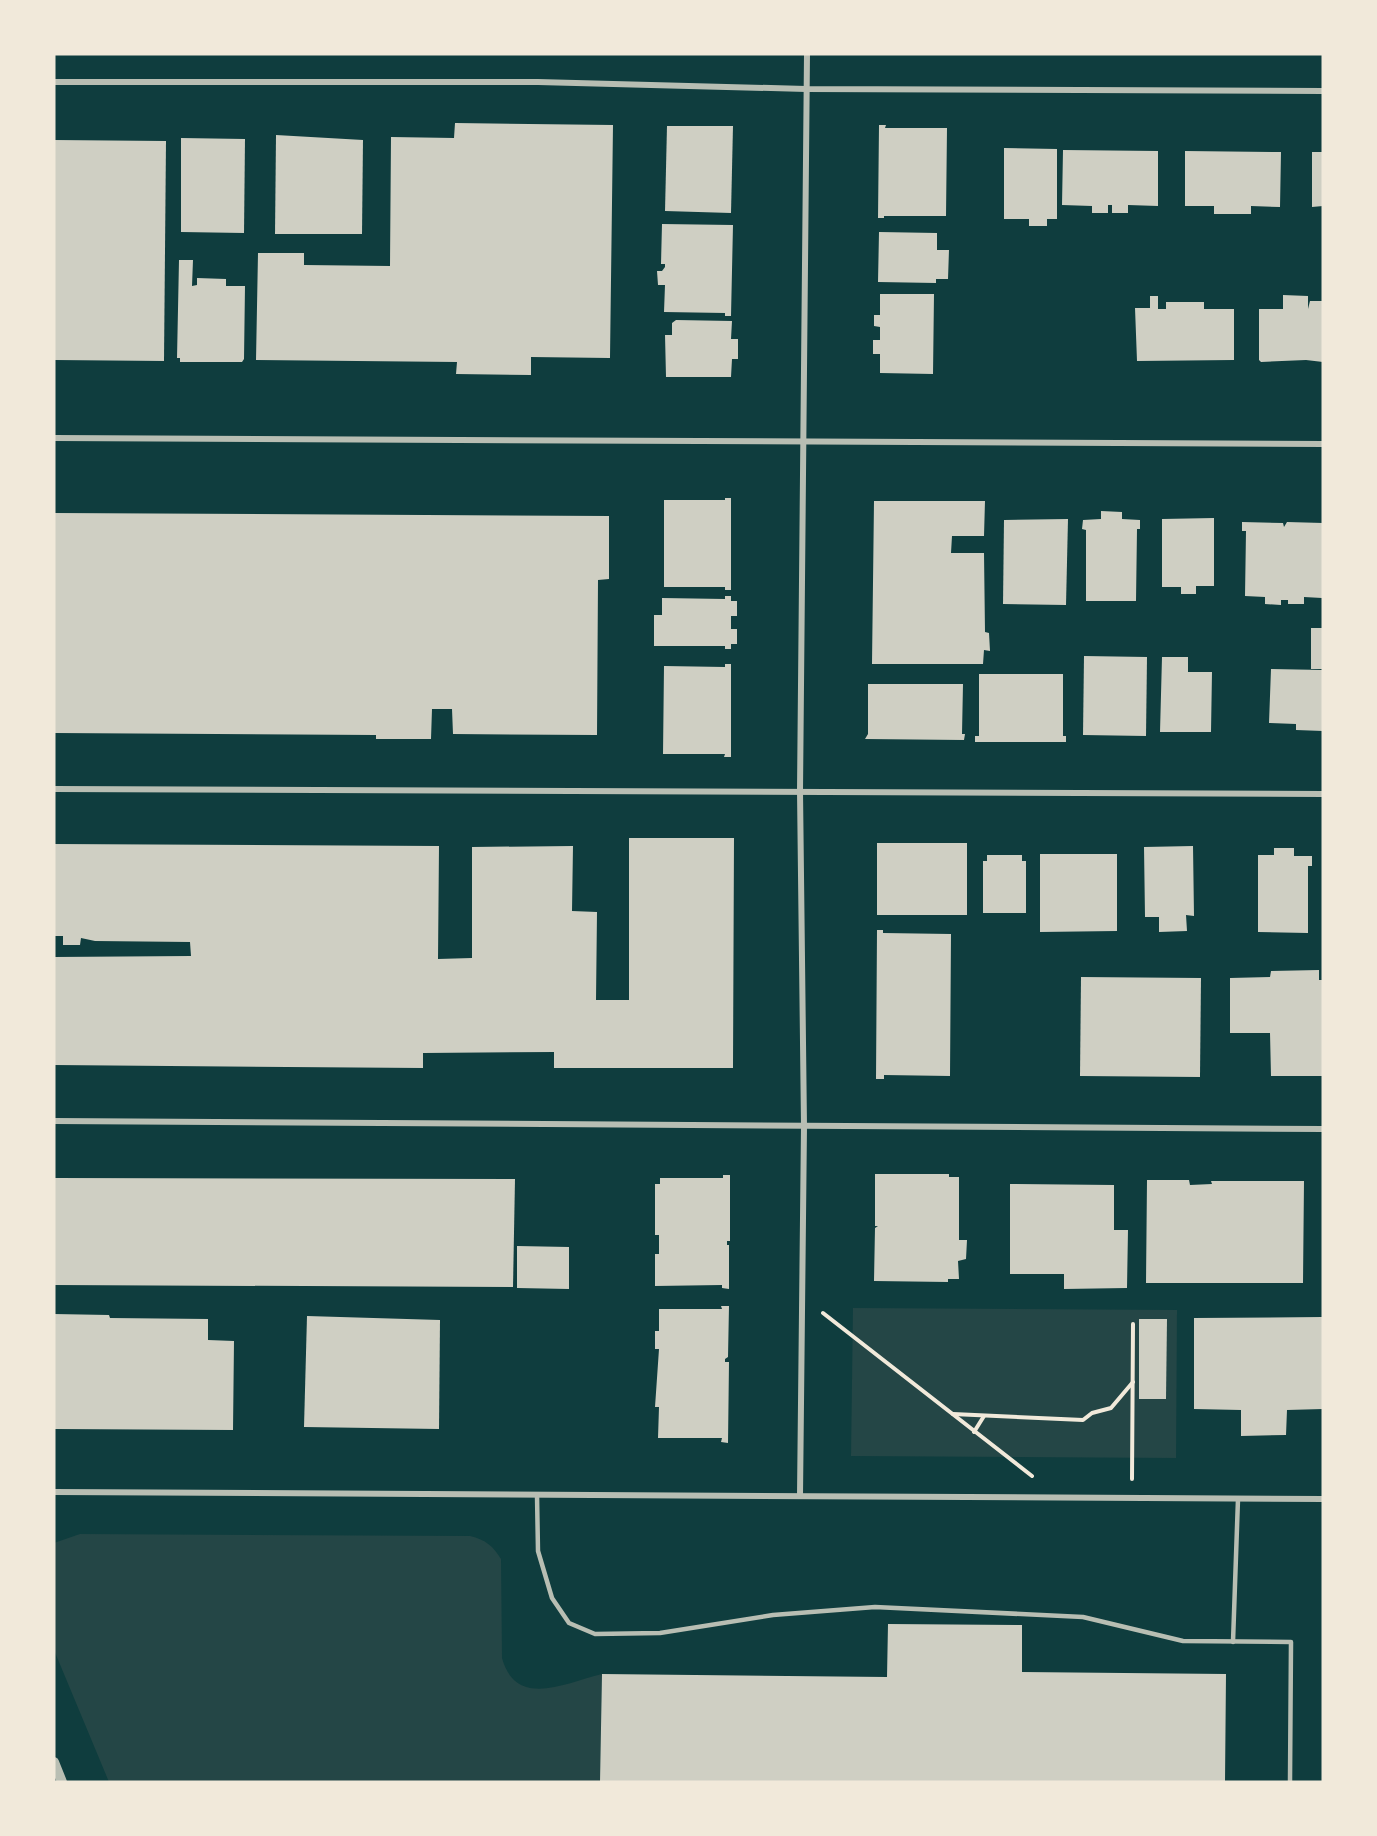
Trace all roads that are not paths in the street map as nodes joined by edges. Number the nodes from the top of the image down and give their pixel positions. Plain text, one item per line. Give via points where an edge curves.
1 (807, 54) edge
2 (54, 82) edge
3 (806, 89) junction
4 (1323, 91) edge
5 (54, 438) edge
6 (804, 442) junction
7 (1323, 444) edge
8 (54, 789) edge
9 (800, 791) junction
10 (1323, 794) edge
11 (54, 1121) edge
12 (804, 1126) junction
13 (1323, 1129) edge
14 (54, 1492) edge
15 (537, 1495) junction
16 (800, 1496) junction
17 (1238, 1498) junction
18 (1323, 1499) edge
19 (1233, 1642) junction
20 (54, 1762) edge
21 (62, 1782) edge
22 (1290, 1782) edge

1 - 3 street
2 - 3 street via 538,82
3 - 4 street
3 - 6 street
5 - 6 street
6 - 7 street
6 - 9 street
8 - 9 street
9 - 10 street
9 - 12 street
11 - 12 street
12 - 13 street
12 - 16 street
14 - 15 street
15 - 16 street
15 - 19 lane via 538,1551 552,1598 569,1623 596,1634 660,1633 773,1615 875,1607 1083,1617 1183,1641
16 - 17 street
17 - 18 street
17 - 19 lane
19 - 22 lane via 1291,1641
20 - 21 street

